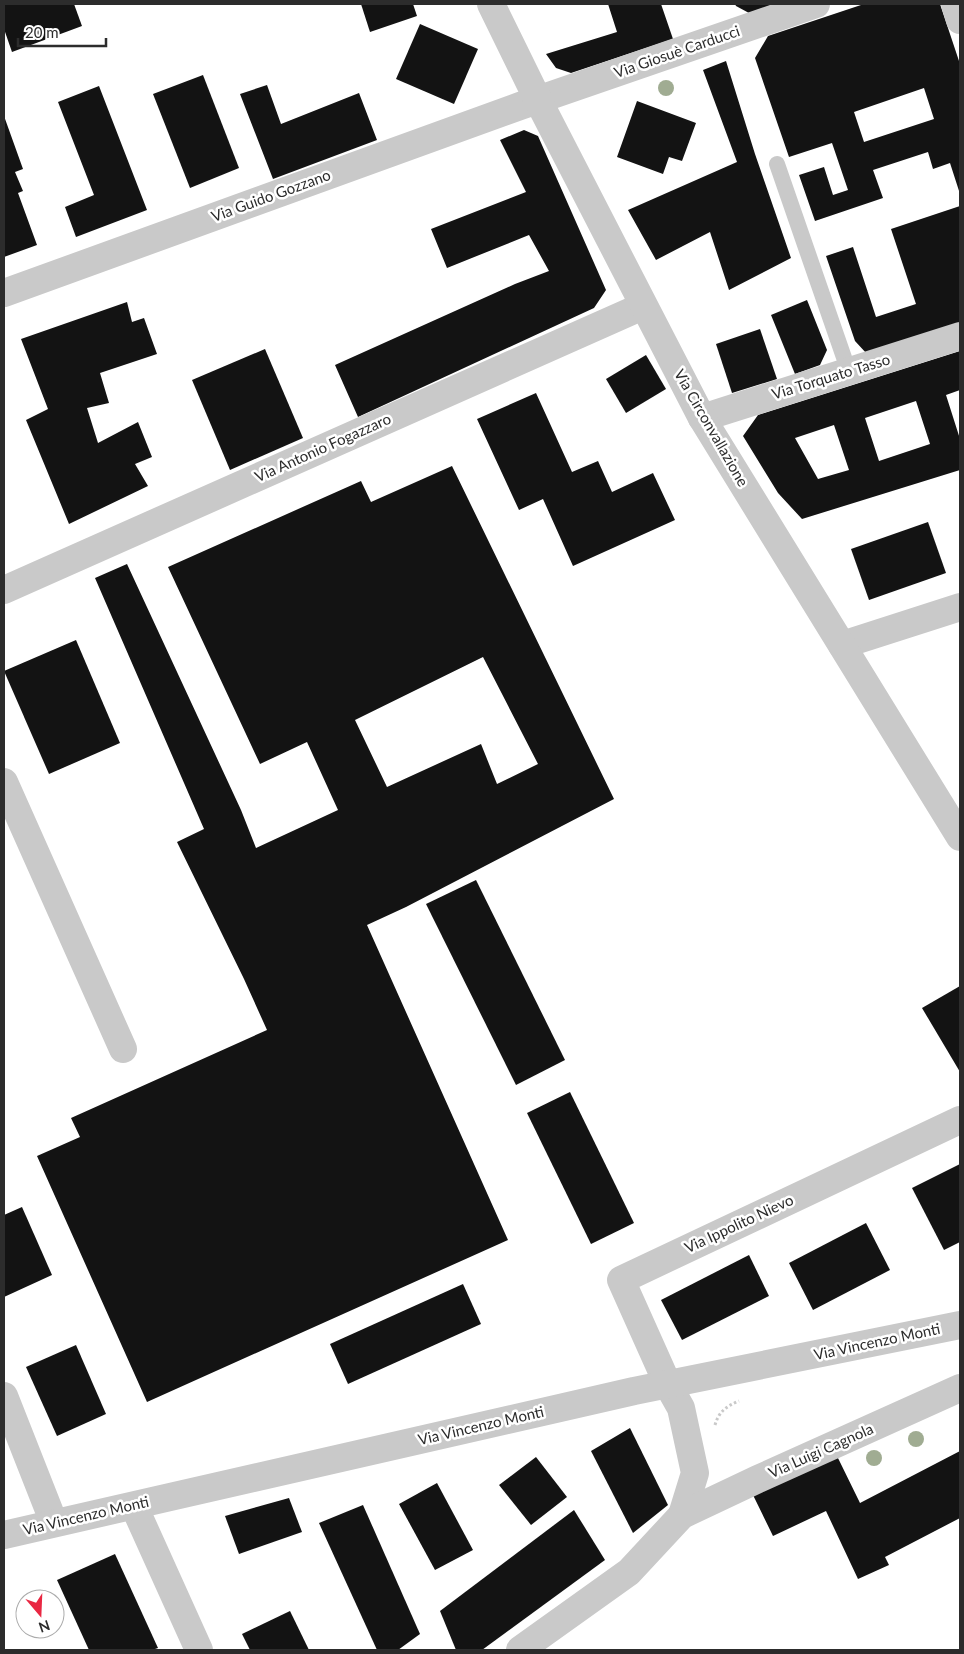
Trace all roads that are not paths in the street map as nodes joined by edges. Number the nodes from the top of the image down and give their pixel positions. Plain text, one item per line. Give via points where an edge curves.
1 (491, 4) edge
2 (816, 4) edge
3 (955, 4) edge
4 (960, 20) edge
5 (538, 100) junction
6 (777, 164) dead end
7 (4, 292) edge
8 (643, 306) junction
9 (960, 336) edge
10 (849, 372) junction
11 (702, 418) junction
12 (4, 590) edge
13 (960, 607) edge
14 (842, 646) junction
15 (4, 782) edge
16 (960, 837) edge
17 (123, 1049) dead end
18 (960, 1120) edge
19 (960, 1325) edge
20 (668, 1384) junction
21 (960, 1388) edge
22 (4, 1396) edge
23 (134, 1506) junction
24 (682, 1515) junction
25 (54, 1524) junction
26 (4, 1535) edge
27 (199, 1650) edge
28 (520, 1650) edge

1 - 5 street, Via Circonvallazione
2 - 5 street, Via Giosuè Carducci
3 - 4 street
5 - 7 street, Via Guido Gozzano
5 - 8 street, Via Circonvallazione
6 - 10 lane
8 - 11 street, Via Circonvallazione
8 - 12 street, Via Antonio Fogazzaro
9 - 10 street, Via Torquato Tasso
10 - 11 street, Via Torquato Tasso
11 - 14 street, Via Circonvallazione
13 - 14 street
14 - 16 street, Via Circonvallazione
15 - 17 street
18 - 20 street, Via Ippolito Nievo via 621,1280
19 - 20 street, Via Vincenzo Monti
20 - 23 street, Via Vincenzo Monti
20 - 24 street, Via Luigi Cagnola via 681,1408 695,1472
21 - 24 street, Via Luigi Cagnola
22 - 25 street
23 - 25 street, Via Vincenzo Monti
23 - 27 street
24 - 28 street, Via Luigi Cagnola via 629,1572
25 - 26 street, Via Vincenzo Monti

